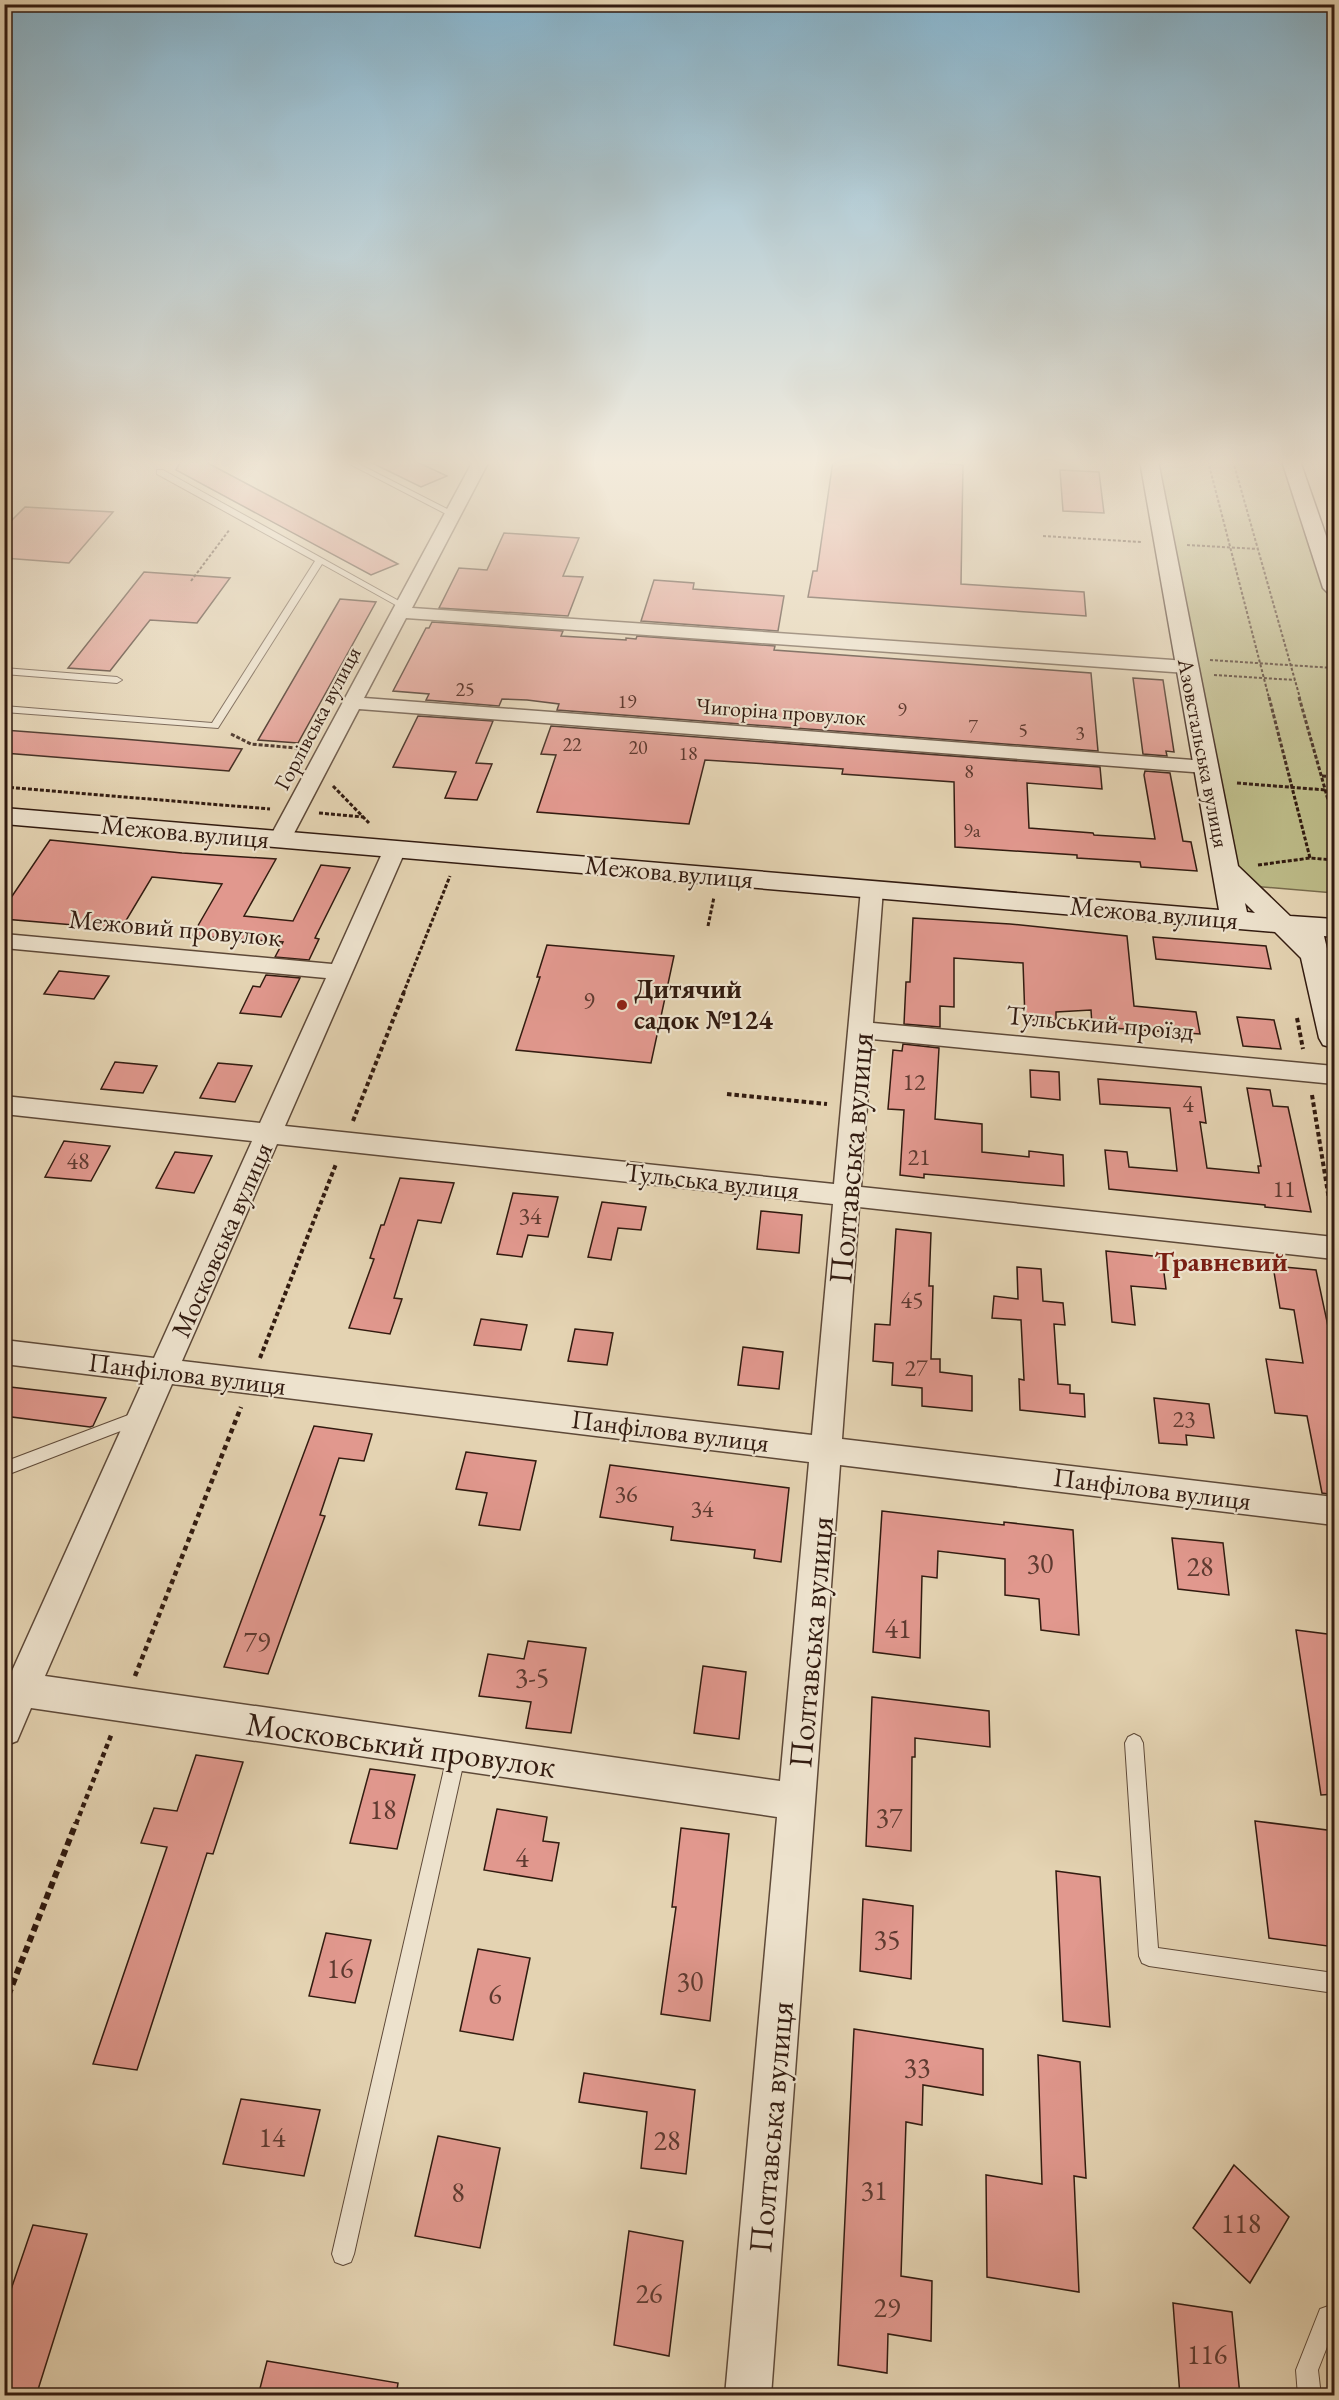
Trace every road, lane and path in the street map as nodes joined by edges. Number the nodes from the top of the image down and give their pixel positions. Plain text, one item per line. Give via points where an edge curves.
1 (197, 573) edge
2 (312, 573) edge
3 (342, 573) edge
4 (421, 573) edge
5 (1170, 573) edge
6 (1237, 573) edge
7 (1264, 573) edge
8 (1330, 573) edge
9 (191, 581) dead end
10 (1335, 588) edge
11 (402, 609) junction
12 (1260, 663) junction
13 (1290, 665) junction
14 (1187, 666) junction
15 (1335, 668) edge
16 (4, 671) edge
17 (1263, 678) junction
18 (117, 680) dead end
19 (1295, 680) junction
20 (352, 703) junction
21 (4, 709) edge
22 (251, 744) dead end
23 (1206, 767) junction
24 (317, 769) junction
25 (1322, 776) junction
26 (1335, 777) edge
27 (1232, 782) dead end
28 (1291, 787) junction
29 (4, 788) edge
30 (1326, 790) junction
31 (294, 811) junction
32 (4, 816) edge
33 (363, 817) junction
34 (1335, 821) edge
35 (280, 839) junction
36 (395, 849) junction
37 (1310, 858) junction
38 (1335, 860) edge
39 (454, 866) dead end
40 (1226, 869) junction
41 (716, 888) dead end
42 (872, 889) junction
43 (1235, 920) junction
44 (708, 926) dead end
45 (1309, 926) edge
46 (4, 941) edge
47 (340, 972) junction
48 (860, 1030) junction
49 (1335, 1038) edge
50 (1335, 1075) edge
51 (727, 1094) dead end
52 (4, 1105) edge
53 (854, 1107) junction
54 (269, 1133) junction
55 (345, 1142) junction
56 (847, 1196) junction
57 (1335, 1248) edge
58 (4, 1352) edge
59 (164, 1371) junction
60 (251, 1381) junction
61 (144, 1415) junction
62 (826, 1450) junction
63 (4, 1469) edge
64 (1335, 1511) edge
65 (13, 1688) edge
66 (124, 1704) junction
67 (4, 1729) edge
68 (1134, 1743) dead end
69 (457, 1752) junction
70 (797, 1802) junction
71 (1335, 1983) edge
72 (4, 2006) edge
73 (343, 2254) dead end
74 (1335, 2315) edge
75 (748, 2396) edge
76 (1310, 2396) edge

1 - 9 path
2 - 21 lane via 214,726
3 - 11 lane
4 - 11 street, Горлівська вулиця
5 - 14 street, Азовстальська вулиця
6 - 12 path
7 - 13 path
8 - 10 street
11 - 14 street
11 - 20 street, Горлівська вулиця
12 - 13 path
12 - 14 path
12 - 17 path
13 - 15 path
13 - 19 path
14 - 17 path
14 - 23 street, Азовстальська вулиця
16 - 18 lane
17 - 19 path
17 - 28 path
19 - 25 path
20 - 23 street, Чигоріна провулок
20 - 24 street, Горлівська вулиця
22 - 24 path via 296,748
23 - 40 street, Азовстальська вулиця
24 - 31 street, Горлівська вулиця
24 - 33 path
25 - 26 path
25 - 30 path
27 - 28 path
28 - 30 path
28 - 37 path
29 - 31 path
30 - 34 path
31 - 33 path
31 - 35 street, Горлівська вулиця
32 - 35 street, Межова вулиця
33 - 36 path
35 - 36 street, Межова вулиця
36 - 42 street, Межова вулиця
36 - 47 street, Московська вулиця
37 - 38 path
37 - 40 path
39 - 55 path
40 - 43 street, Азовстальська вулиця
40 - 45 street, Азовстальська вулиця
41 - 44 path
42 - 43 street, Межова вулиця
42 - 48 street, Полтавська вулиця
43 - 45 street, Межова вулиця
45 - 49 street
46 - 47 street, Межовий провулок
47 - 54 street, Московська вулиця
48 - 50 street, Тульський проїзд
48 - 53 street, Полтавська вулиця
51 - 53 path
52 - 54 street, Тульська вулиця
53 - 56 street, Полтавська вулиця
54 - 55 street, Тульська вулиця
54 - 59 street, Московська вулиця
55 - 56 street, Тульська вулиця
55 - 60 path
56 - 57 street, Тульська вулиця
56 - 62 street, Полтавська вулиця
58 - 59 street, Панфілова вулиця
59 - 60 street, Панфілова вулиця
59 - 61 street, Московська вулиця
60 - 62 street, Панфілова вулиця
60 - 66 path
61 - 63 lane
61 - 65 street, Московська вулиця
62 - 64 street, Панфілова вулиця
62 - 70 street, Полтавська вулиця
65 - 66 street, Московський провулок
65 - 67 street, Московська вулиця
66 - 69 street, Московський провулок
66 - 72 path
68 - 71 lane via 1149,1956
69 - 70 street, Московський провулок
69 - 73 lane
70 - 75 street, Полтавська вулиця
74 - 76 lane via 1328,2317 1307,2370

